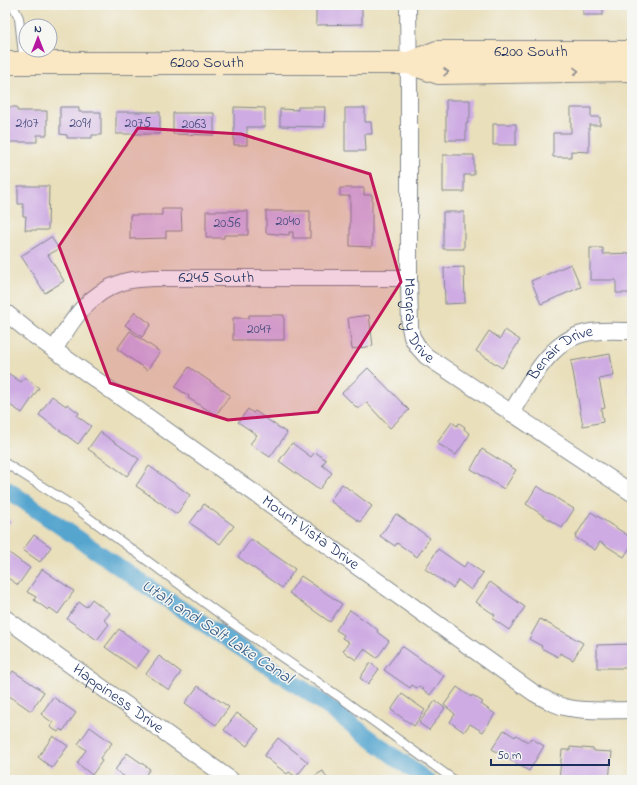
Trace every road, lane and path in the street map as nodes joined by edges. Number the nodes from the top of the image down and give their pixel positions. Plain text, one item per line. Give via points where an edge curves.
1 (13, 5) edge
2 (408, 5) edge
3 (632, 52) edge
4 (14, 63) edge
5 (409, 63) junction
6 (632, 70) edge
7 (409, 278) junction
8 (5, 312) edge
9 (632, 331) edge
10 (54, 350) junction
11 (511, 413) junction
12 (5, 463) edge
13 (632, 493) edge
14 (5, 618) edge
15 (632, 710) edge
16 (231, 780) edge
17 (454, 780) edge

1 - 4 lane via 19,18
2 - 5 street, Margray Drive
3 - 5 main road, 6200 South via 437,52
4 - 5 main road, 6200 South
5 -> 6 main road, 6200 South via 439,72
5 - 7 street, Margray Drive
7 - 10 street, 6245 South via 153,278 124,281 94,297 83,307 73,318
7 - 11 street, Margray Drive via 410,327 418,347 426,356
8 - 10 street, Mount Vista Drive
9 - 11 street, Benair Drive via 590,332 561,344 550,355
10 - 15 street, Mount Vista Drive via 534,693 568,708
11 - 13 street, Margray Drive
12 - 17 lane via 70,504 232,623
14 - 16 street, Happiness Drive

